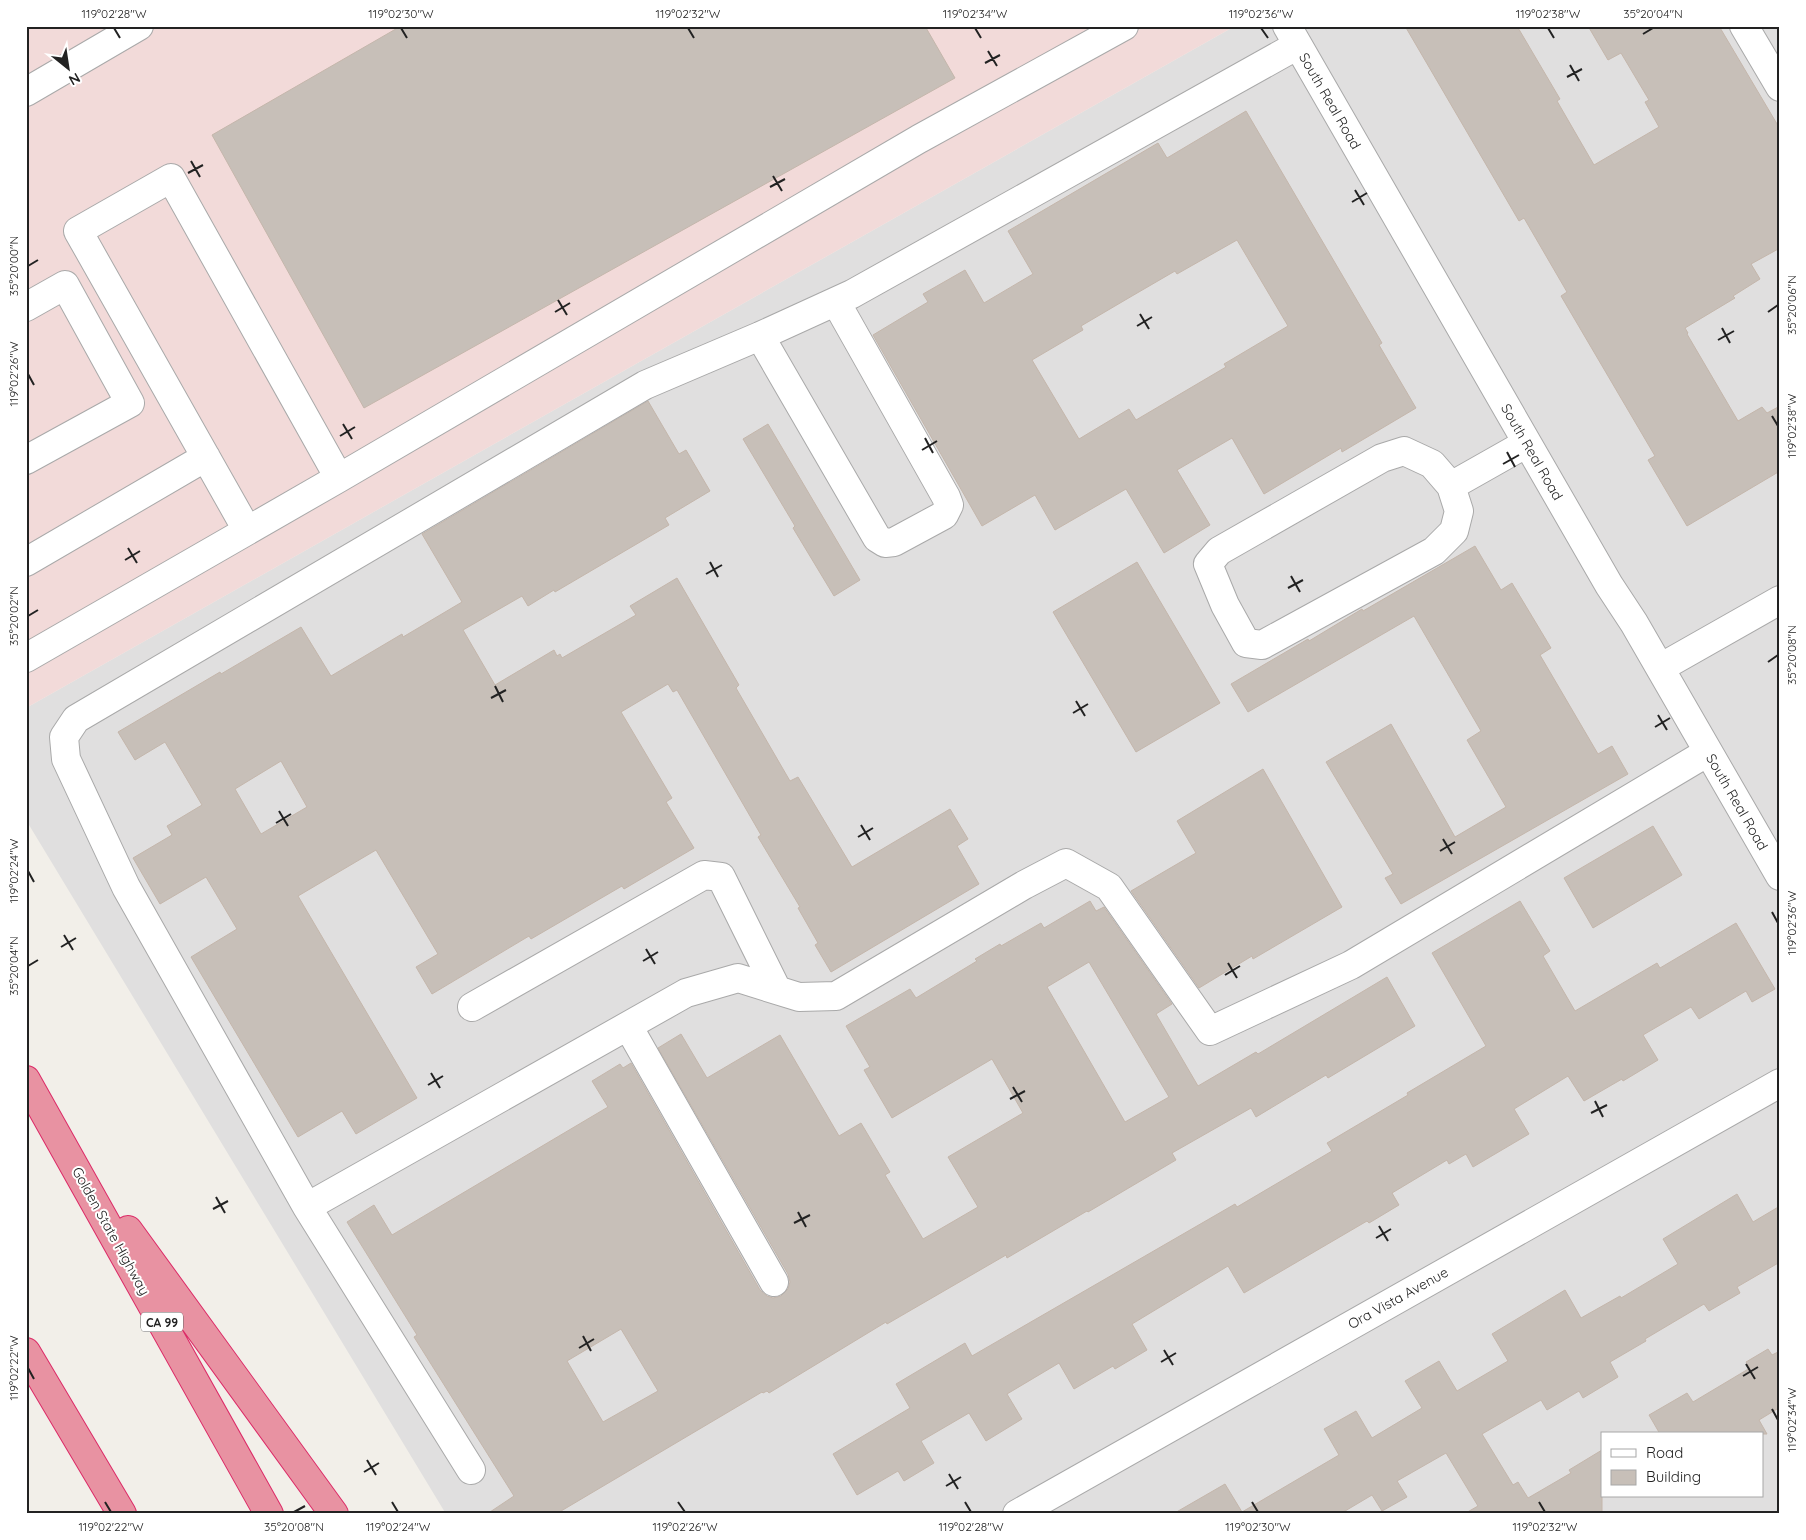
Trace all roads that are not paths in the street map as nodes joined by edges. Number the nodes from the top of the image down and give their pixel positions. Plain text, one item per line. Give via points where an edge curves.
1 (139, 26) edge
2 (1124, 26) edge
3 (1744, 26) edge
4 (1292, 36) edge
5 (1780, 88) edge
6 (26, 92) edge
7 (836, 302) junction
8 (26, 308) edge
9 (760, 336) junction
10 (1527, 442) junction
11 (206, 457) junction
12 (26, 460) edge
13 (339, 478) junction
14 (1451, 486) junction
15 (247, 530) junction
16 (26, 562) edge
17 (1780, 600) edge
18 (26, 658) edge
19 (1660, 668) junction
20 (1708, 752) junction
21 (1780, 876) edge
22 (777, 990) junction
23 (472, 1007) dead end
24 (628, 1026) junction
25 (26, 1080) edge
26 (1780, 1083) edge
27 (54, 1130) junction
28 (307, 1207) junction
29 (774, 1282) dead end
30 (26, 1352) edge
31 (471, 1470) dead end
32 (122, 1514) edge
33 (269, 1514) edge
34 (334, 1514) edge
35 (1017, 1514) edge

1 - 6 street
2 - 13 street via 919,139
3 - 5 street
4 - 7 street
4 - 10 street, South Real Road
7 - 9 street
7 - 9 street via 948,505 944,515 894,542 885,543 876,538
8 - 12 street via 65,285 130,403
9 - 28 street via 645,385 76,719 64,737 66,759 126,886
10 - 14 street
10 - 19 street, South Real Road
11 - 13 street via 78,232 171,178
11 - 15 street
11 - 16 street
13 - 15 street
14 - 14 street via 1432,464 1404,451 1382,458 1219,551 1208,564 1225,606 1246,643 1262,645 1434,551 1454,531 1459,511
15 - 18 street
17 - 19 street
19 - 20 street, South Real Road
20 - 21 street, South Real Road
20 - 22 street via 1351,965 1210,1031 1109,887 1066,862 836,996 799,997
22 - 23 street via 721,876 704,875
22 - 24 street via 738,978 686,993
24 - 28 street
24 - 29 street
25 - 27 highway, Golden State Highway / CA 99
26 - 35 street, Ora Vista Avenue
27 - 33 highway, Golden State Highway / CA 99
27 - 34 highway
28 - 31 street
30 - 32 highway

